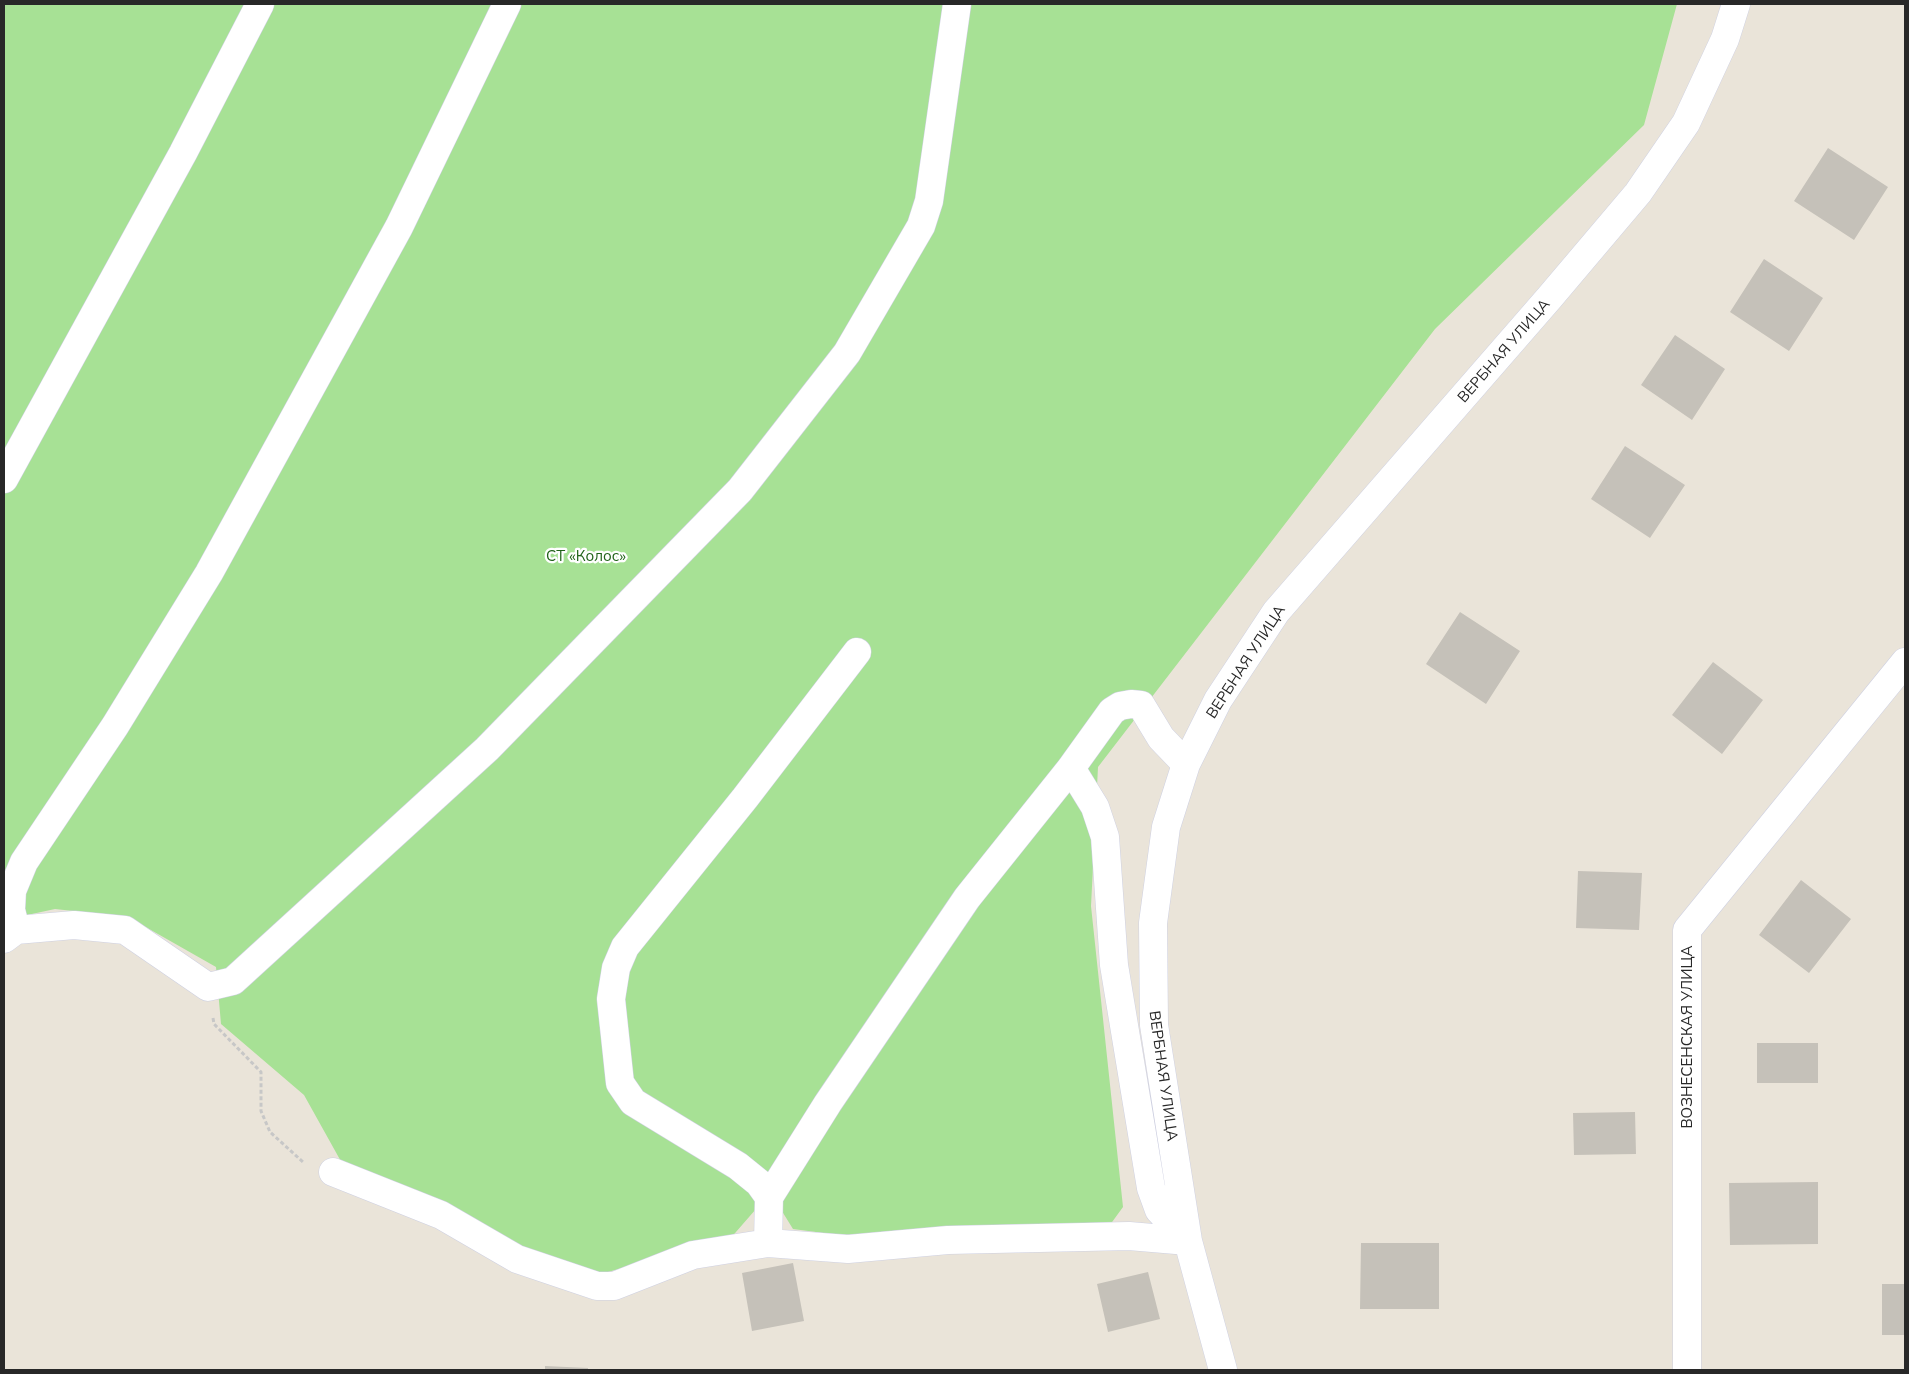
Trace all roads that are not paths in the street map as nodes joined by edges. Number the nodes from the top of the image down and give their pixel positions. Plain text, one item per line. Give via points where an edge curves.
1 (260, 4) edge
2 (508, 4) edge
3 (957, 4) edge
4 (1736, 4) edge
5 (4, 480) edge
6 (857, 652) dead end
7 (1905, 662) edge
8 (1186, 764) junction
9 (1071, 768) junction
10 (10, 935) edge
11 (333, 1172) road end
12 (769, 1197) junction
13 (1188, 1241) junction
14 (768, 1243) junction
15 (1223, 1370) edge
16 (1687, 1370) edge

1 - 5 street via 183,153
2 - 10 street via 399,226 209,573 115,726 24,862 12,891
3 - 10 street via 929,201 922,226 847,354 740,490 487,749 233,981 208,987 125,930 74,925
4 - 8 street, ВЕРБНАЯ УЛИЦА via 1725,39 1686,123 1638,193 1276,612 1218,700
6 - 12 street via 625,947 616,968 611,999 620,1083 632,1102 738,1166 760,1182
7 - 16 street, ВОЗНЕСЕНСКАЯ УЛИЦА via 1687,930
8 - 9 street via 1161,738 1141,705 1131,704 1112,711
8 - 13 street, ВЕРБНАЯ УЛИЦА via 1166,827 1153,932 1154,1025
9 - 12 street via 967,898 828,1103
9 - 13 street via 1095,807 1105,837 1114,965 1151,1188 1159,1210
11 - 14 street via 441,1215 517,1259 597,1286 614,1286 694,1255
12 - 14 street
13 - 14 street via 1128,1236 948,1240 848,1249
13 - 15 street, ВЕРБНАЯ УЛИЦА

